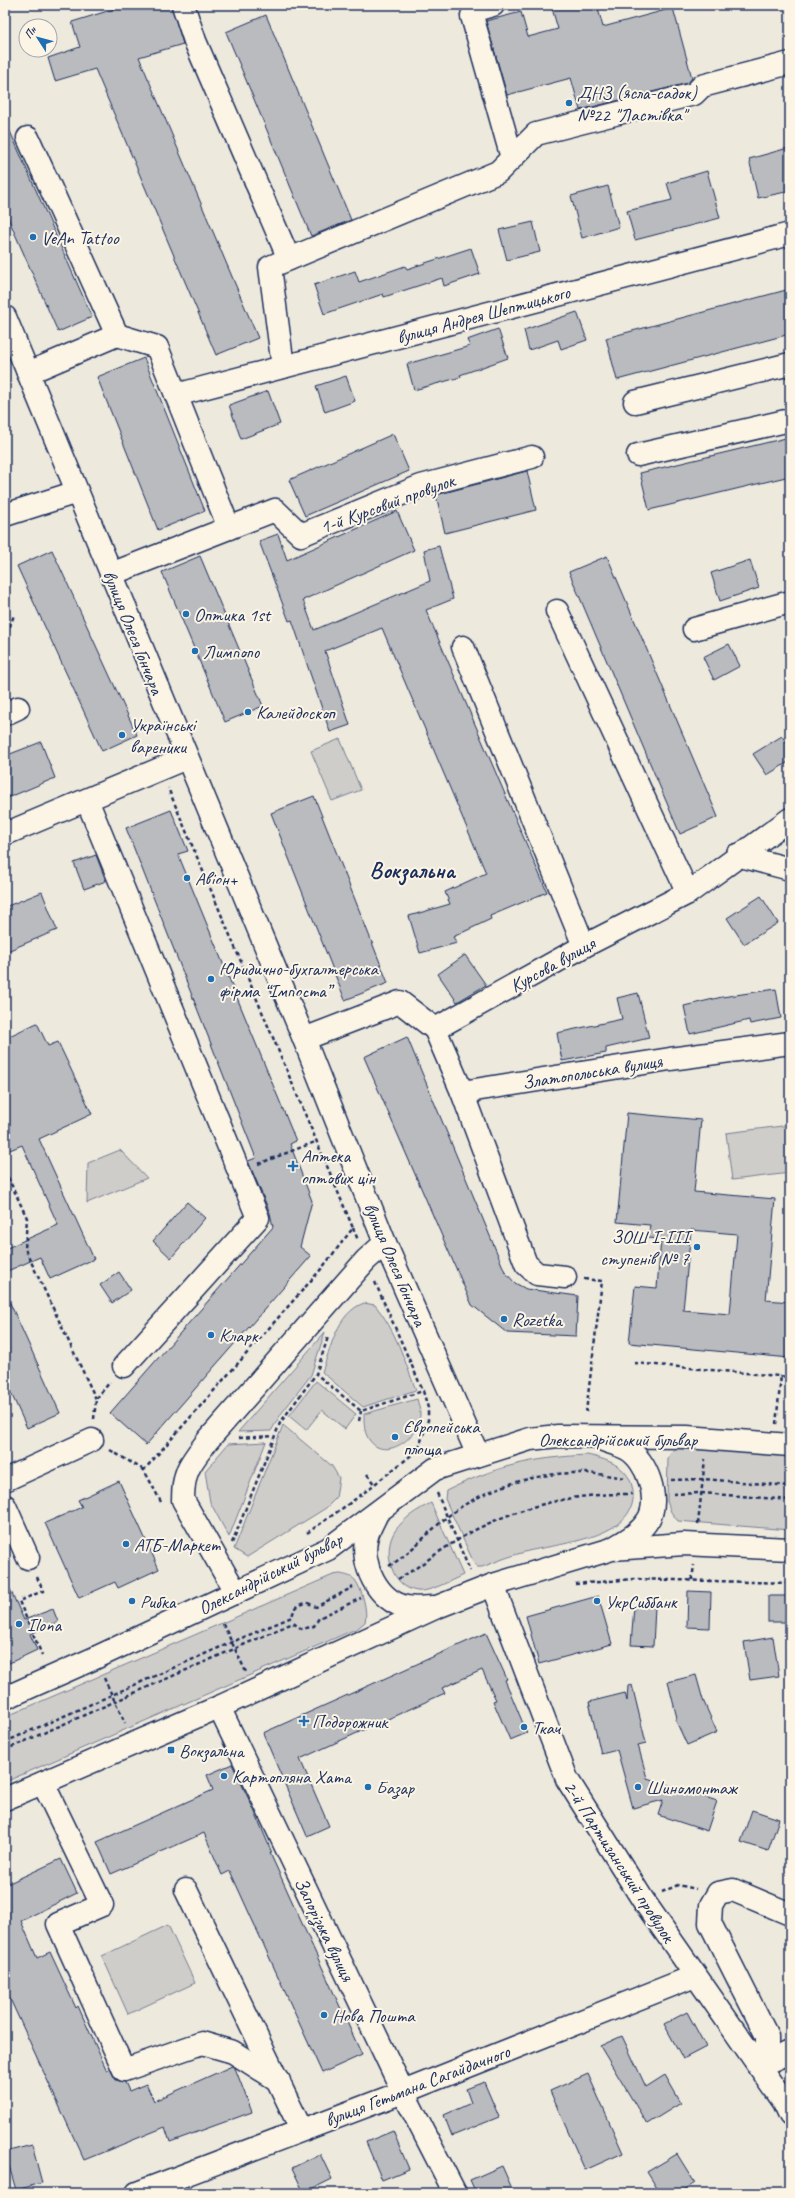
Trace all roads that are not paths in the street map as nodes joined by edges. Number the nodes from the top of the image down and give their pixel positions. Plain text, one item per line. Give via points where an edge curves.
1 (183, 5) edge
2 (493, 5) edge
3 (790, 63) edge
4 (28, 138) dead end
5 (512, 158) junction
6 (790, 234) edge
7 (289, 259) junction
8 (5, 317) edge
9 (117, 335) junction
10 (790, 364) edge
11 (283, 367) junction
12 (28, 373) junction
13 (176, 395) junction
14 (635, 402) dead end
15 (790, 420) edge
16 (638, 455) dead end
17 (532, 457) dead end
18 (76, 492) junction
19 (5, 515) edge
20 (229, 528) junction
21 (111, 574) junction
22 (790, 602) edge
23 (557, 611) dead end
24 (694, 629) dead end
25 (463, 647) dead end
26 (186, 758) junction
27 (87, 800) junction
28 (790, 819) edge
29 (5, 834) edge
30 (737, 855) junction
31 (790, 869) edge
32 (688, 893) junction
33 (584, 946) junction
34 (435, 1029) junction
35 (304, 1039) junction
36 (790, 1044) edge
37 (462, 1092) junction
38 (386, 1243) junction
39 (565, 1277) road end
40 (124, 1366) road end
41 (593, 1436) junction
42 (92, 1440) road end
43 (790, 1445) edge
44 (478, 1455) junction
45 (5, 1480) edge
46 (5, 1506) edge
47 (377, 1513) junction
48 (612, 1549) junction
49 (790, 1549) edge
50 (28, 1558) road end
51 (486, 1588) junction
52 (236, 1593) junction
53 (437, 1607) junction
54 (5, 1698) edge
55 (219, 1707) junction
56 (43, 1783) junction
57 (5, 1799) edge
58 (186, 1890) dead end
59 (790, 1914) edge
60 (695, 1976) junction
61 (790, 2052) edge
62 (759, 2066) junction
63 (279, 2080) junction
64 (403, 2092) junction
65 (790, 2115) edge
66 (301, 2129) junction
67 (137, 2193) edge
68 (455, 2193) edge

1 - 7 street via 195,41
2 - 5 street via 478,9 472,16
3 - 5 street via 702,86 694,94 536,134
4 - 9 street
5 - 7 street via 498,172
6 - 11 street, вулиця Андрея Шептицького
7 - 11 street via 270,267
8 - 12 street, вулиця Олеся Гончара
9 - 12 street
9 - 13 street via 157,347
10 - 14 street
11 - 13 street, вулиця Андрея Шептицького
12 - 18 street, вулиця Олеся Гончара
13 - 20 street
15 - 16 street
17 - 20 street, 1-й Курсовий провулок via 421,486 301,535 275,510
18 - 19 street
18 - 21 street, вулиця Олеся Гончара
20 - 21 street
21 - 26 street, вулиця Олеся Гончара
22 - 24 street
23 - 32 street
25 - 33 street
26 - 27 street
26 - 35 street, вулиця Олеся Гончара
27 - 29 street
27 - 40 street via 258,1218
28 - 30 street, Курсова вулиця
30 - 31 street
30 - 32 street, Курсова вулиця
32 - 33 street, Курсова вулиця
33 - 34 street, Курсова вулиця
34 - 35 street via 400,1002
34 - 37 street
35 - 38 street, вулиця Олеся Гончара
36 - 37 street, Златопольська вулиця via 670,1059
37 - 39 street via 526,1264 537,1274
38 - 44 street, вулиця Олеся Гончара
38 - 52 street via 366,1260 208,1440 188,1467 183,1500
41 - 43 street, Олександрійський бульвар via 687,1437
41 - 44 street, Олександрійський бульвар via 530,1439
41 - 48 street via 628,1449 644,1466 651,1488 649,1519 636,1534
42 - 45 street
44 - 47 street, Олександрійський бульвар via 428,1473
46 - 50 street
47 - 52 street, Олександрійський бульвар via 328,1548
47 - 53 street via 367,1536 365,1555 376,1583 390,1601 407,1608
48 - 49 street via 684,1544
48 - 51 street
51 - 53 street
51 - 60 street, 2-й Партизанський провулок via 567,1779 643,1900
52 - 54 street, Олександрійський бульвар
53 - 55 street
55 - 56 street
55 - 64 street, Запорізька вулиця
56 - 57 street
56 - 63 street via 102,1905 58,1924 124,2070 202,2043 233,2052
58 - 63 street
59 - 62 street via 733,1890 718,1893 711,1904 710,1923 767,2036 767,2050
60 - 62 street, 2-й Партизанський провулок
60 - 64 street, вулиця Гетьмана Сагайдачного
61 - 62 street
62 - 65 street, 2-й Партизанський провулок
63 - 66 street
64 - 66 street, вулиця Гетьмана Сагайдачного
64 - 68 street, Запорізька вулиця
66 - 67 street, вулиця Гетьмана Сагайдачного

